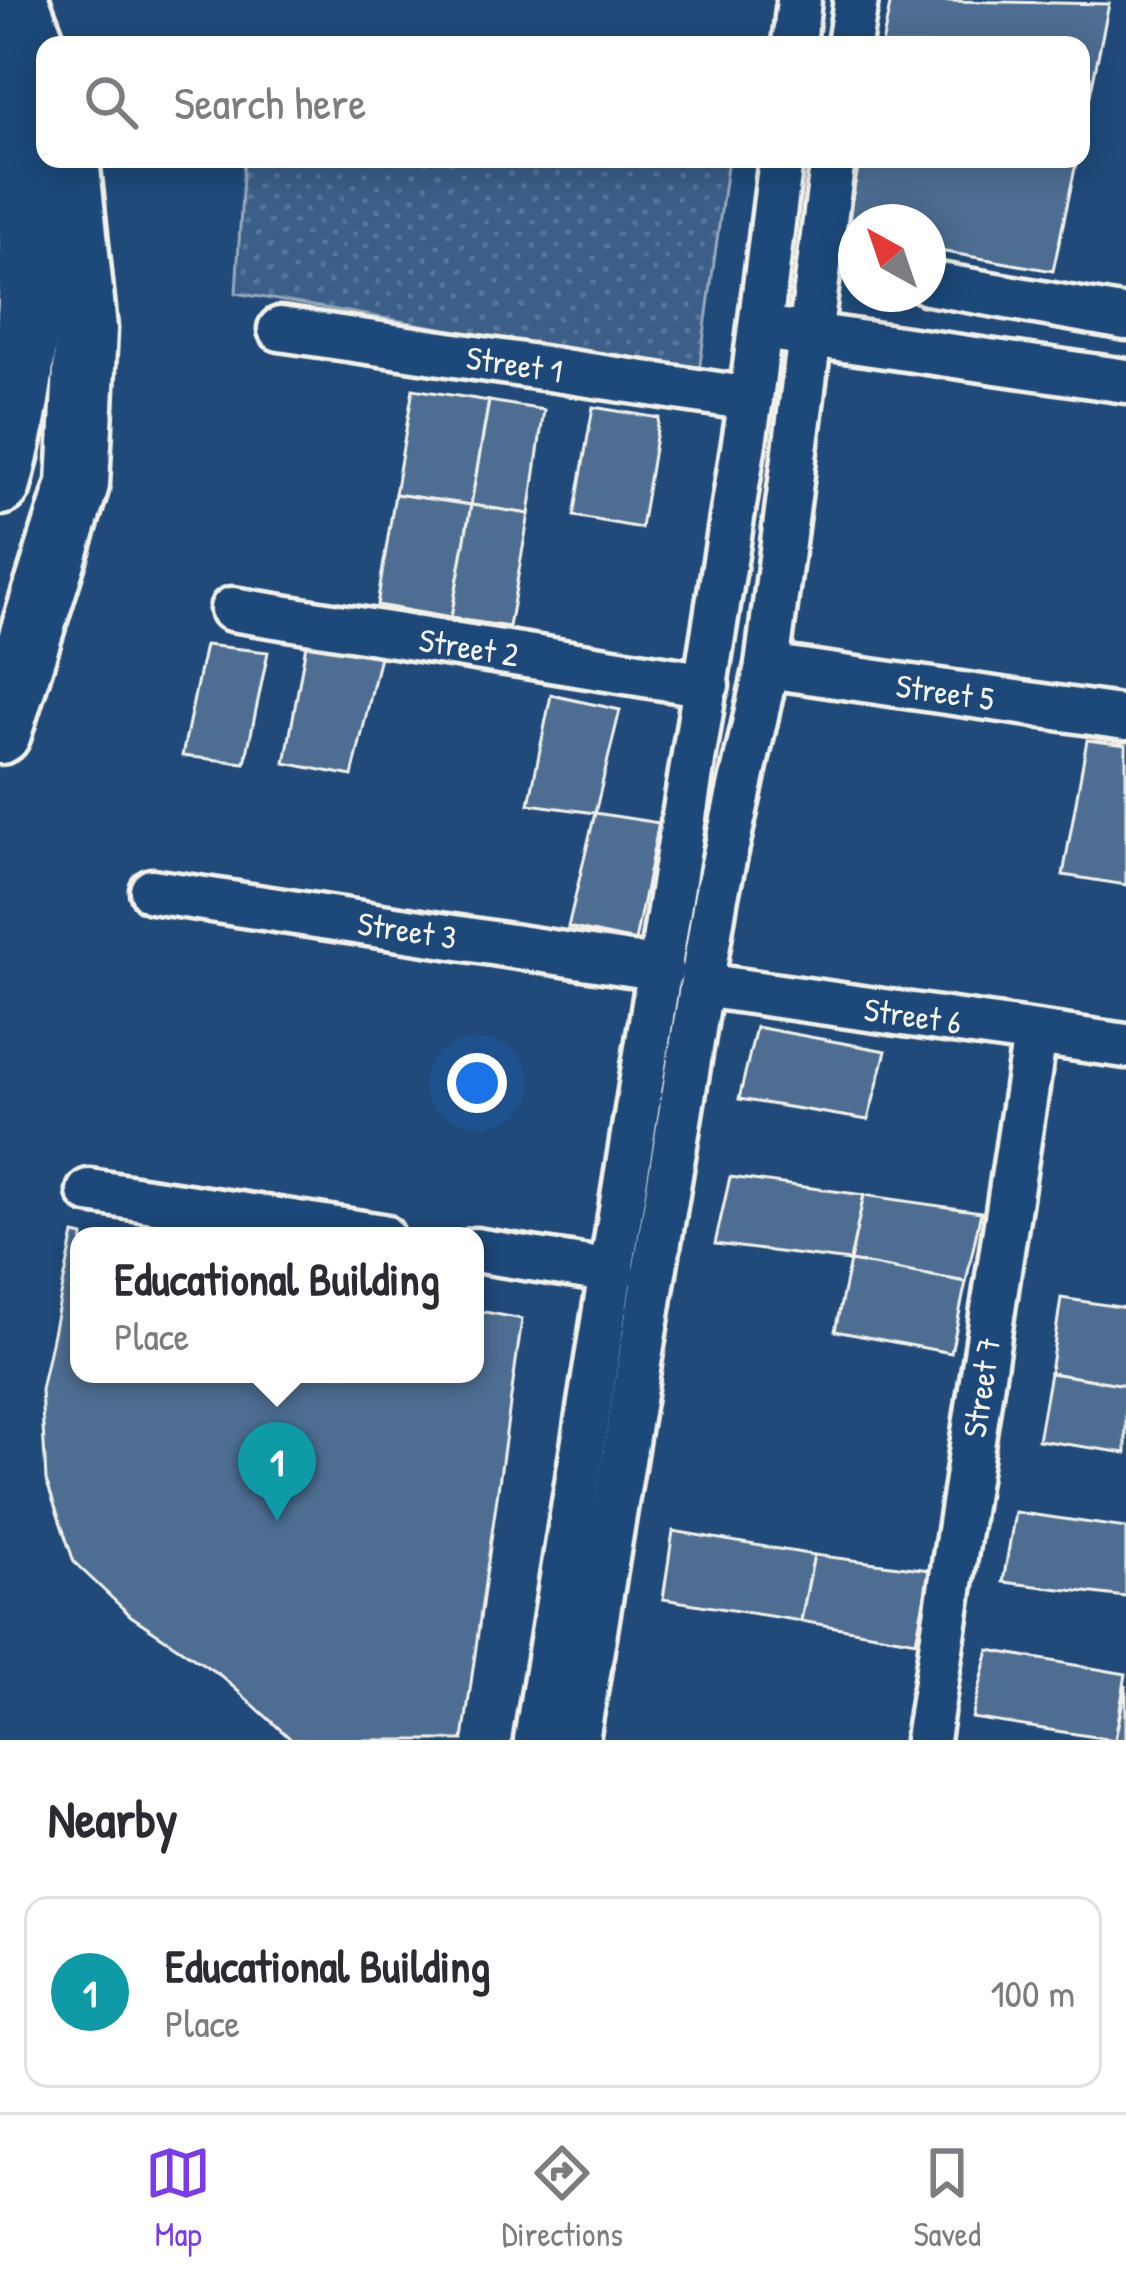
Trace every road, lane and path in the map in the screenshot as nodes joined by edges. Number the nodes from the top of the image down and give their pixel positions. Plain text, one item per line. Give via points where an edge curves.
1 (16, 0) edge
2 (799, 0) edge
3 (856, 0) edge
4 (795, 36) edge
5 (850, 36) edge
6 (36, 50) edge
7 (0, 71) edge
8 (69, 168) edge
9 (780, 168) edge
10 (833, 168) edge
11 (771, 250) junction
12 (837, 266) edge
13 (946, 286) edge
14 (1126, 318) edge
15 (762, 328) junction
16 (280, 329) dead end
17 (810, 335) junction
18 (1126, 380) edge
19 (752, 399) junction
20 (0, 484) edge
21 (232, 610) dead end
22 (767, 666) junction
23 (707, 685) junction
24 (1126, 718) edge
25 (0, 733) edge
26 (152, 891) dead end
27 (696, 893) junction
28 (662, 969) junction
29 (702, 985) junction
30 (1035, 1035) junction
31 (1126, 1046) edge
32 (89, 1191) dead end
33 (323, 1227) edge
34 (484, 1251) edge
35 (613, 1272) junction
36 (536, 1740) edge
37 (577, 1740) edge
38 (927, 1740) edge

1 - 6 highway
2 - 4 street
3 - 5 street
7 - 20 highway via 31,245 15,426
8 - 25 highway via 86,329 78,484
9 - 11 street
10 - 12 street
11 - 12 street
11 - 15 street
12 - 17 street
13 - 14 street
15 - 17 street
15 - 19 street
16 - 19 street, Street 1
17 - 18 street
17 - 22 street
19 - 23 street
21 - 23 street, Street 2
22 - 24 street, Street 5
22 - 27 street
23 - 27 street
26 - 28 street, Street 3
27 - 28 street
27 - 29 street
28 - 35 street
29 - 30 street, Street 6
29 - 37 street
30 - 31 street, Street 6
30 - 38 street, Street 7
32 - 33 street
34 - 35 street
35 - 36 street

